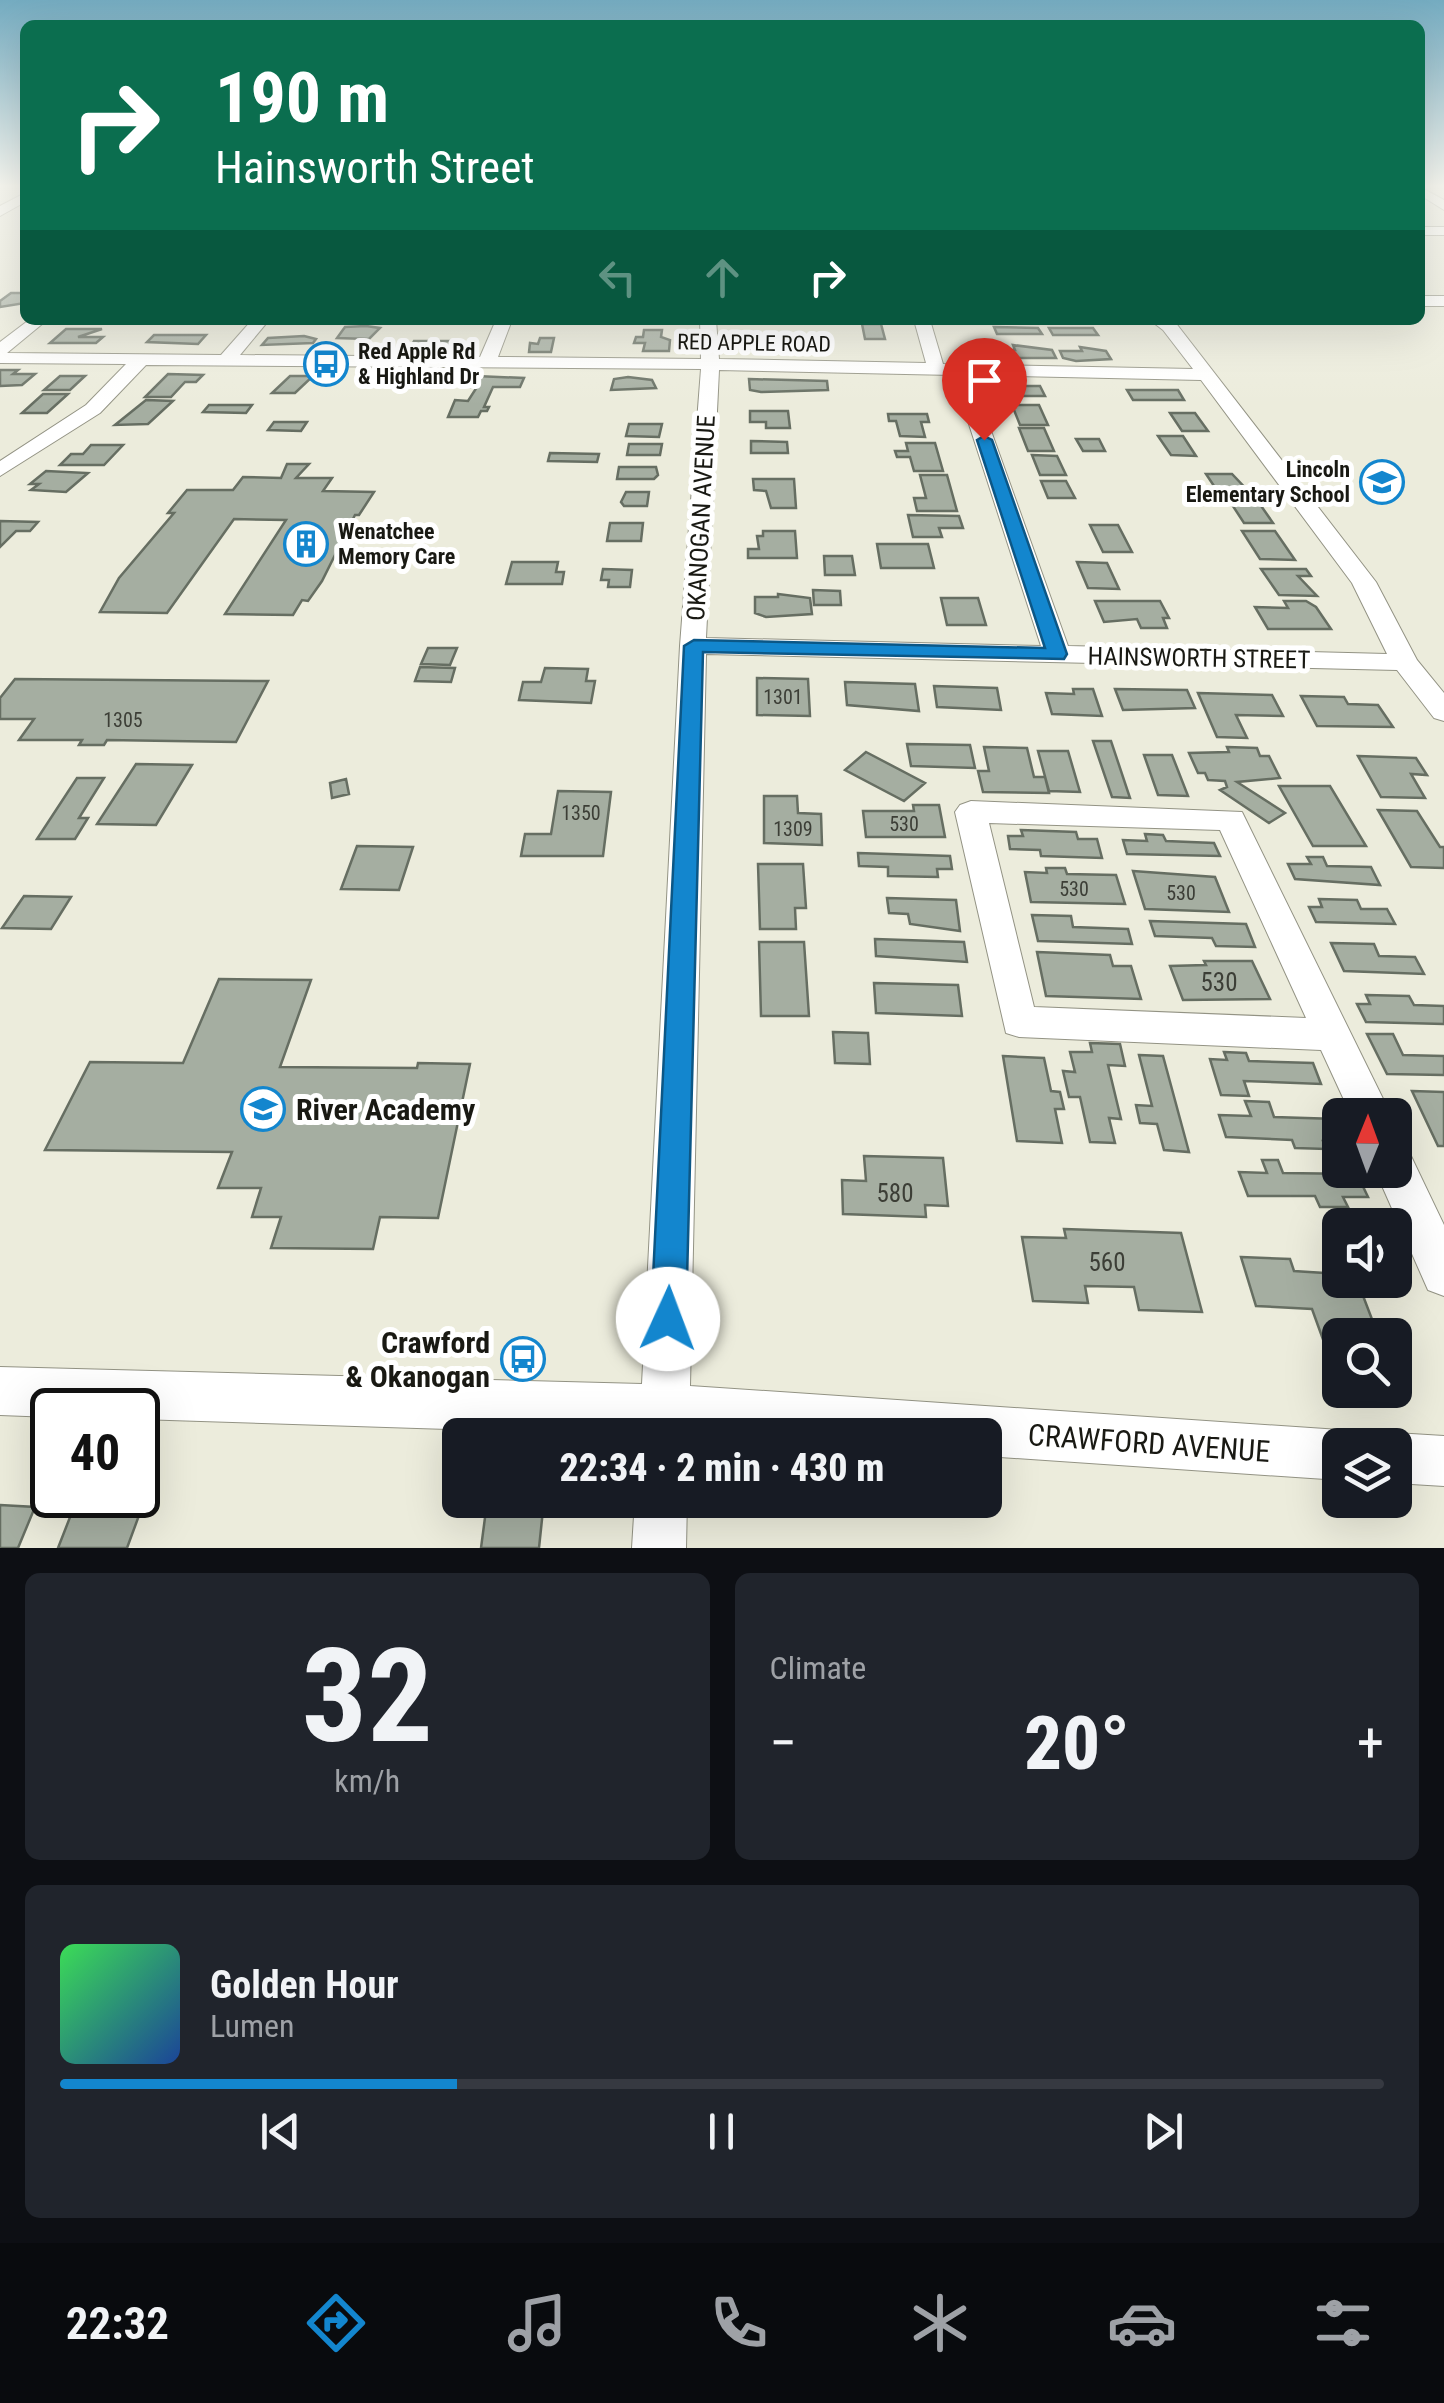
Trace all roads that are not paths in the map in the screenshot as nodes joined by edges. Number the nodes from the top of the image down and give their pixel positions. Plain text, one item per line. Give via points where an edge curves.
1 (33, 325) edge
2 (257, 325) edge
3 (502, 325) edge
4 (708, 325) edge
5 (923, 325) edge
6 (1168, 325) edge
7 (0, 354) edge
8 (141, 359) junction
9 (226, 360) junction
10 (487, 362) junction
11 (710, 364) junction
12 (936, 369) junction
13 (960, 369) junction
14 (1207, 374) junction
15 (0, 470) edge
16 (694, 646) junction
17 (1057, 654) junction
18 (1406, 662) junction
19 (1444, 712) edge
20 (1334, 1035) junction
21 (1363, 1098) edge
22 (1405, 1188) edge
23 (1444, 1274) edge
24 (0, 1391) edge
25 (578, 1418) edge
26 (664, 1418) edge
27 (1002, 1438) edge
28 (1322, 1454) edge
29 (1412, 1459) edge
30 (1444, 1461) edge
31 (660, 1518) edge
32 (659, 1548) edge

1 - 7 street
2 - 9 street
3 - 10 street
4 - 11 street, OKANOGAN AVENUE
5 - 12 street
6 - 14 street
7 - 8 street, RED APPLE ROAD
8 - 9 street, RED APPLE ROAD
8 - 15 street via 93,408
9 - 10 street, RED APPLE ROAD
10 - 11 street, RED APPLE ROAD
11 - 12 street, RED APPLE ROAD
11 - 16 street, OKANOGAN AVENUE
12 - 13 street, RED APPLE ROAD
13 - 14 street, RED APPLE ROAD
13 - 17 street
14 - 18 street via 1364,582
16 - 17 street, HAINSWORTH STREET
16 - 26 street, OKANOGAN AVENUE
17 - 18 street, HAINSWORTH STREET
18 - 19 street
20 - 20 street via 1020,1022 972,812 1231,820
20 - 21 street
22 - 23 street
24 - 25 street, CRAWFORD AVENUE
27 - 28 street, CRAWFORD AVENUE
29 - 30 street
31 - 32 street

